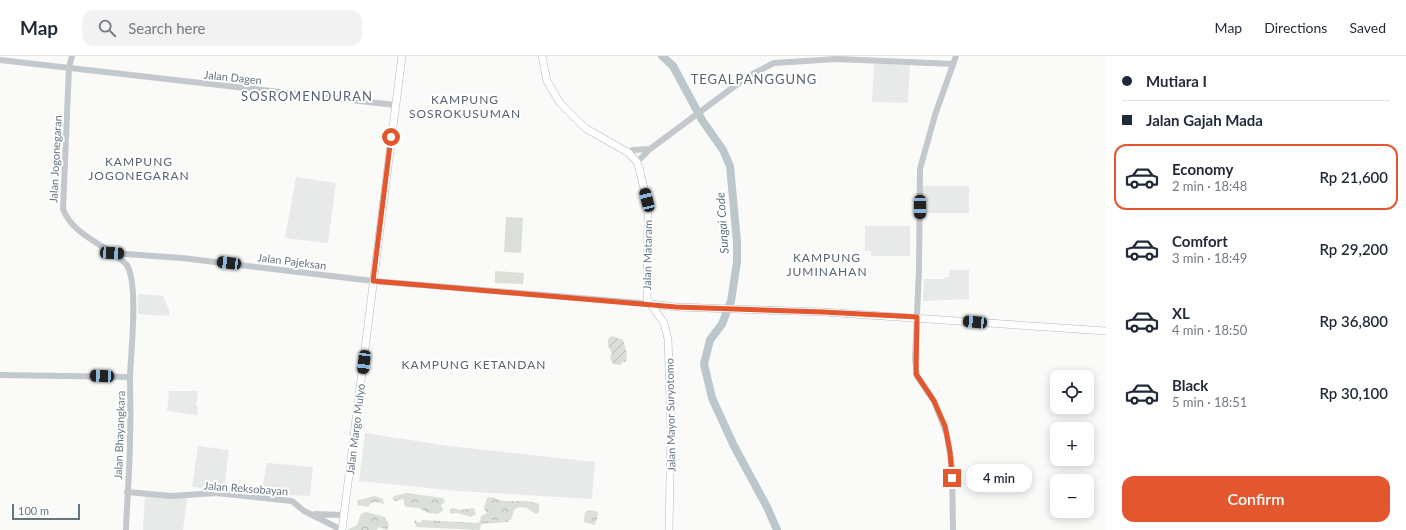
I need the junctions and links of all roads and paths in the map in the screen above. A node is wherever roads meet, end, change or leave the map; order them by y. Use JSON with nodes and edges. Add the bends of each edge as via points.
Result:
{"nodes":[{"id":1,"x":72,"y":56,"type":"edge"},
{"id":2,"x":402,"y":56,"type":"edge"},
{"id":3,"x":542,"y":56,"type":"edge"},
{"id":4,"x":956,"y":56,"type":"edge"},
{"id":5,"x":838,"y":57,"type":"edge"},
{"id":6,"x":0,"y":60,"type":"edge"},
{"id":7,"x":953,"y":64,"type":"junction"},
{"id":8,"x":68,"y":67,"type":"junction"},
{"id":9,"x":395,"y":105,"type":"junction"},
{"id":10,"x":650,"y":149,"type":"junction"},
{"id":11,"x":629,"y":153,"type":"junction"},
{"id":12,"x":637,"y":162,"type":"junction"},
{"id":13,"x":112,"y":253,"type":"junction"},
{"id":14,"x":373,"y":281,"type":"junction"},
{"id":15,"x":652,"y":304,"type":"junction"},
{"id":16,"x":667,"y":306,"type":"junction"},
{"id":17,"x":658,"y":314,"type":"junction"},
{"id":18,"x":917,"y":317,"type":"junction"},
{"id":19,"x":1106,"y":332,"type":"edge"},
{"id":20,"x":0,"y":375,"type":"edge"},
{"id":21,"x":130,"y":377,"type":"junction"},
{"id":22,"x":128,"y":492,"type":"junction"},
{"id":23,"x":312,"y":513,"type":"junction"},
{"id":24,"x":344,"y":516,"type":"junction"},
{"id":25,"x":126,"y":530,"type":"edge"},
{"id":26,"x":342,"y":530,"type":"edge"},
{"id":27,"x":669,"y":530,"type":"edge"},
{"id":28,"x":953,"y":530,"type":"edge"}],
"edges":[{"from":1,"to":8,"type":"street","name":"Jalan Jogonegaran"},
{"from":2,"to":9,"type":"main road","name":"Jalan Margo Mulyo"},
{"from":3,"to":11,"type":"main road","name":"Jalan Mataram","via":[[547,81],[560,103],[585,128]]},
{"from":4,"to":7,"type":"street"},
{"from":5,"to":7,"type":"street"},
{"from":5,"to":10,"type":"street","via":[[774,63],[747,77]]},
{"from":6,"to":8,"type":"street","name":"Jalan Dagen"},
{"from":7,"to":18,"type":"street","via":[[920,169]]},
{"from":8,"to":9,"type":"street","name":"Jalan Dagen"},
{"from":8,"to":13,"type":"street","name":"Jalan Jogonegaran","via":[[63,209],[72,223]]},
{"from":9,"to":14,"type":"main road","name":"Jalan Margo Mulyo"},
{"from":10,"to":11,"type":"street","via":[[633,150]]},
{"from":10,"to":12,"type":"street"},
{"from":11,"to":12,"type":"main road","name":"Jalan Mataram"},
{"from":12,"to":15,"type":"main road","name":"Jalan Mataram","via":[[647,200],[649,226],[646,293]]},
{"from":13,"to":14,"type":"street","name":"Jalan Pajeksan","via":[[182,258]]},
{"from":13,"to":21,"type":"street","name":"Jalan Bhayangkara","via":[[128,266],[131,277],[133,315]]},
{"from":14,"to":15,"type":"street","name":"Jalan Pajeksan"},
{"from":14,"to":24,"type":"main road","name":"Jalan Margo Mulyo"},
{"from":15,"to":16,"type":"main road"},
{"from":15,"to":17,"type":"main road","name":"Jalan Mayor Suryotomo"},
{"from":16,"to":17,"type":"main road"},
{"from":16,"to":18,"type":"main road"},
{"from":17,"to":27,"type":"main road","name":"Jalan Mayor Suryotomo","via":[[666,329],[670,360]]},
{"from":18,"to":19,"type":"main road"},
{"from":18,"to":28,"type":"street","via":[[916,374],[938,408],[950,445]]},
{"from":20,"to":21,"type":"street"},
{"from":21,"to":22,"type":"street","name":"Jalan Bhayangkara"},
{"from":22,"to":23,"type":"street","name":"Jalan Reksobayan","via":[[166,496],[226,494],[292,501],[304,511]]},
{"from":22,"to":25,"type":"street","name":"Jalan Bhayangkara"},
{"from":23,"to":24,"type":"street","name":"Jalan Reksobayan"},
{"from":23,"to":26,"type":"street","name":"Jalan Reksobayan"},
{"from":24,"to":26,"type":"main road","name":"Jalan Margo Mulyo"}]}
